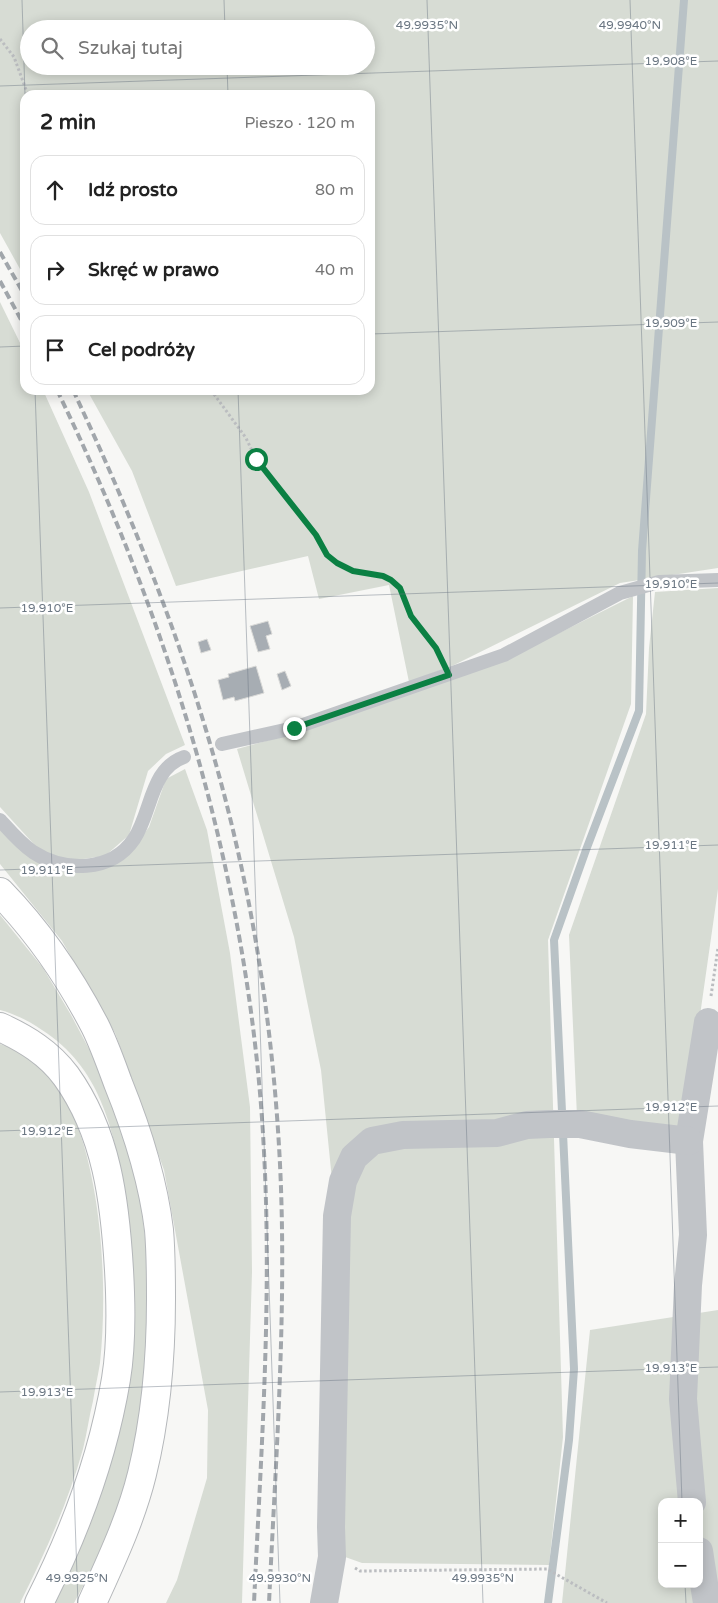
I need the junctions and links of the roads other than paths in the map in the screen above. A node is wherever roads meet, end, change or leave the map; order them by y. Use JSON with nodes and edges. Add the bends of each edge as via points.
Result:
{"nodes":[{"id":1,"x":718,"y":580,"type":"edge"},
{"id":2,"x":222,"y":744,"type":"dead end"},
{"id":3,"x":184,"y":757,"type":"dead end"},
{"id":4,"x":0,"y":820,"type":"edge"},
{"id":5,"x":0,"y":892,"type":"edge"},
{"id":6,"x":708,"y":1022,"type":"road end"},
{"id":7,"x":0,"y":1027,"type":"edge"},
{"id":8,"x":689,"y":1141,"type":"junction"},
{"id":9,"x":692,"y":1498,"type":"edge"},
{"id":10,"x":703,"y":1581,"type":"edge"},
{"id":11,"x":39,"y":1603,"type":"edge"},
{"id":12,"x":92,"y":1603,"type":"edge"},
{"id":13,"x":324,"y":1603,"type":"edge"},
{"id":14,"x":706,"y":1603,"type":"edge"}],
"edges":[{"from":1,"to":2,"type":"lane","via":[[658,582],[620,593],[504,656],[294,728]]},
{"from":3,"to":4,"type":"lane","via":[[170,764],[161,775],[144,821],[132,841],[104,862],[69,866],[43,857],[23,844]]},
{"from":5,"to":12,"type":"highway","via":[[44,945],[96,1028],[135,1123],[159,1230],[161,1339],[152,1430],[141,1477],[121,1537]]},
{"from":6,"to":8,"type":"street"},
{"from":7,"to":11,"type":"highway","via":[[45,1053],[66,1076],[101,1145],[116,1225],[120,1292],[116,1378],[90,1484],[66,1547]]},
{"from":8,"to":9,"type":"street","via":[[693,1235],[683,1400]]},
{"from":8,"to":13,"type":"street","via":[[580,1124],[527,1125],[497,1133],[403,1135],[372,1141],[354,1157],[343,1181],[337,1216],[332,1557]]},
{"from":10,"to":14,"type":"street"}]}
